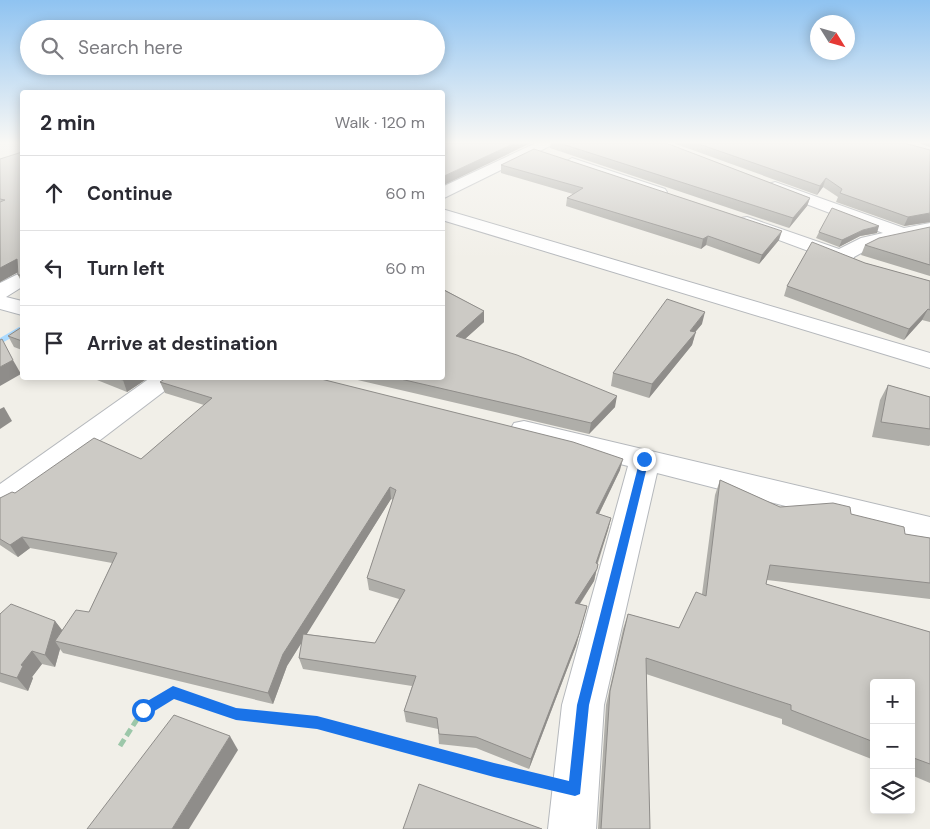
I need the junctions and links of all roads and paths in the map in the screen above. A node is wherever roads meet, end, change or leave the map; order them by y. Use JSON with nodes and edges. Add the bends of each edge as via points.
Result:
{"nodes":[{"id":1,"x":468,"y":182,"type":"edge"},
{"id":2,"x":634,"y":182,"type":"edge"},
{"id":3,"x":764,"y":184,"type":"edge"},
{"id":4,"x":445,"y":193,"type":"edge"},
{"id":5,"x":672,"y":196,"type":"edge"},
{"id":6,"x":445,"y":215,"type":"edge"},
{"id":7,"x":733,"y":218,"type":"edge"},
{"id":8,"x":930,"y":228,"type":"edge"},
{"id":9,"x":902,"y":234,"type":"junction"},
{"id":10,"x":840,"y":256,"type":"junction"},
{"id":11,"x":859,"y":263,"type":"edge"},
{"id":12,"x":20,"y":279,"type":"edge"},
{"id":13,"x":0,"y":292,"type":"edge"},
{"id":14,"x":0,"y":302,"type":"edge"},
{"id":15,"x":20,"y":307,"type":"edge"},
{"id":16,"x":930,"y":361,"type":"edge"},
{"id":17,"x":163,"y":380,"type":"edge"},
{"id":18,"x":502,"y":424,"type":"edge"},
{"id":19,"x":644,"y":459,"type":"junction"},
{"id":20,"x":0,"y":500,"type":"edge"},
{"id":21,"x":930,"y":530,"type":"edge"},
{"id":22,"x":120,"y":746,"type":"dead end"},
{"id":23,"x":575,"y":789,"type":"junction"},
{"id":24,"x":572,"y":829,"type":"edge"}],
"edges":[{"from":1,"to":4,"type":"street"},
{"from":2,"to":5,"type":"street"},
{"from":3,"to":9,"type":"street"},
{"from":6,"to":16,"type":"street"},
{"from":7,"to":10,"type":"street"},
{"from":8,"to":9,"type":"street"},
{"from":9,"to":10,"type":"street","via":[[868,242]]},
{"from":10,"to":11,"type":"street"},
{"from":12,"to":13,"type":"street"},
{"from":14,"to":15,"type":"street"},
{"from":17,"to":20,"type":"street"},
{"from":18,"to":19,"type":"street"},
{"from":19,"to":21,"type":"street"},
{"from":19,"to":23,"type":"street","via":[[583,705]]},
{"from":22,"to":23,"type":"path","via":[[143,710],[173,692],[236,714],[317,722]]},
{"from":23,"to":24,"type":"street"}]}
